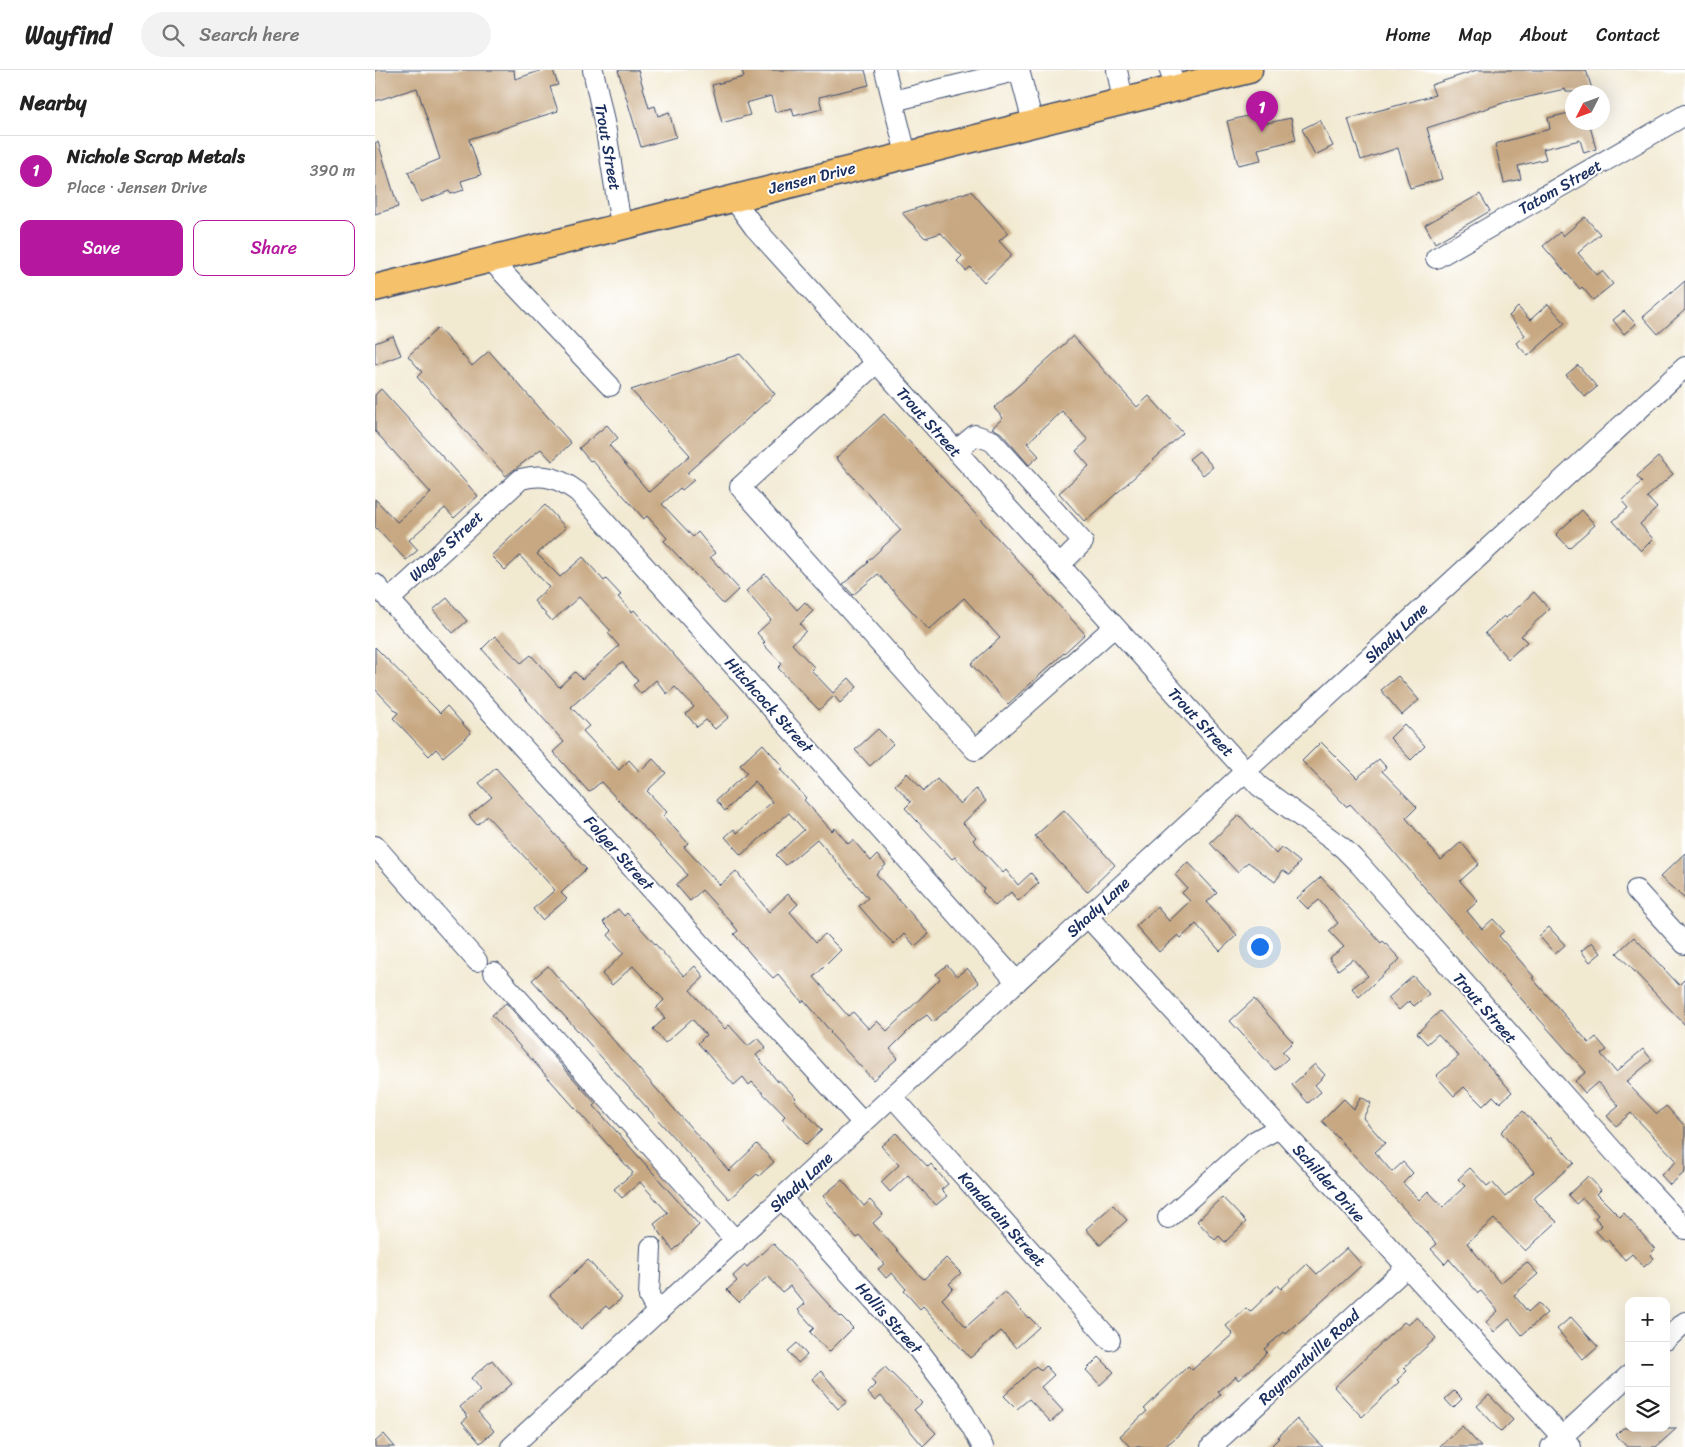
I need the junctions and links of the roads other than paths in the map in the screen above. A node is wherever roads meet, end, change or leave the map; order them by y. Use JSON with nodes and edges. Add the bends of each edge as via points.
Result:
{"nodes":[{"id":1,"x":593,"y":70,"type":"edge"},
{"id":2,"x":885,"y":70,"type":"edge"},
{"id":3,"x":1019,"y":70,"type":"edge"},
{"id":4,"x":1117,"y":70,"type":"edge"},
{"id":5,"x":1248,"y":70,"type":"edge"},
{"id":6,"x":1221,"y":73,"type":"edge"},
{"id":7,"x":1172,"y":79,"type":"edge"},
{"id":8,"x":893,"y":101,"type":"junction"},
{"id":9,"x":1123,"y":101,"type":"junction"},
{"id":10,"x":1685,"y":115,"type":"edge"},
{"id":11,"x":1033,"y":123,"type":"junction"},
{"id":12,"x":906,"y":154,"type":"junction"},
{"id":13,"x":733,"y":198,"type":"junction"},
{"id":14,"x":621,"y":224,"type":"junction"},
{"id":15,"x":1436,"y":258,"type":"dead end"},
{"id":16,"x":490,"y":259,"type":"junction"},
{"id":17,"x":375,"y":288,"type":"edge"},
{"id":18,"x":875,"y":362,"type":"junction"},
{"id":19,"x":1685,"y":367,"type":"edge"},
{"id":20,"x":610,"y":386,"type":"dead end"},
{"id":21,"x":955,"y":451,"type":"junction"},
{"id":22,"x":504,"y":493,"type":"joint"},
{"id":23,"x":1059,"y":566,"type":"junction"},
{"id":24,"x":375,"y":584,"type":"edge"},
{"id":25,"x":389,"y":600,"type":"junction"},
{"id":26,"x":1114,"y":627,"type":"junction"},
{"id":27,"x":1246,"y":771,"type":"junction"},
{"id":28,"x":375,"y":846,"type":"edge"},
{"id":29,"x":1636,"y":890,"type":"dead end"},
{"id":30,"x":1088,"y":917,"type":"junction"},
{"id":31,"x":1685,"y":944,"type":"edge"},
{"id":32,"x":477,"y":961,"type":"dead end"},
{"id":33,"x":494,"y":972,"type":"dead end"},
{"id":34,"x":1017,"y":982,"type":"junction"},
{"id":35,"x":893,"y":1097,"type":"junction"},
{"id":36,"x":863,"y":1123,"type":"junction"},
{"id":37,"x":1279,"y":1128,"type":"junction"},
{"id":38,"x":783,"y":1199,"type":"junction"},
{"id":39,"x":1168,"y":1218,"type":"dead end"},
{"id":40,"x":1685,"y":1229,"type":"edge"},
{"id":41,"x":736,"y":1241,"type":"junction"},
{"id":42,"x":651,"y":1247,"type":"dead end"},
{"id":43,"x":1406,"y":1268,"type":"junction"},
{"id":44,"x":658,"y":1312,"type":"junction"},
{"id":45,"x":1685,"y":1322,"type":"edge"},
{"id":46,"x":1670,"y":1336,"type":"edge"},
{"id":47,"x":1110,"y":1340,"type":"dead end"},
{"id":48,"x":1625,"y":1379,"type":"edge"},
{"id":49,"x":1561,"y":1444,"type":"edge"},
{"id":50,"x":511,"y":1447,"type":"edge"},
{"id":51,"x":983,"y":1447,"type":"edge"},
{"id":52,"x":1211,"y":1447,"type":"edge"}],
"edges":[{"from":1,"to":14,"type":"street","name":"Trout Street"},
{"from":2,"to":8,"type":"street"},
{"from":3,"to":8,"type":"street"},
{"from":3,"to":11,"type":"street"},
{"from":4,"to":9,"type":"street"},
{"from":5,"to":6,"type":"main road","name":"Jensen Drive"},
{"from":6,"to":7,"type":"main road","name":"Jensen Drive"},
{"from":7,"to":9,"type":"main road","name":"Jensen Drive"},
{"from":8,"to":12,"type":"street"},
{"from":9,"to":11,"type":"main road","name":"Jensen Drive"},
{"from":10,"to":15,"type":"street","name":"Tatom Street"},
{"from":11,"to":12,"type":"main road","name":"Jensen Drive"},
{"from":12,"to":13,"type":"main road","name":"Jensen Drive"},
{"from":13,"to":14,"type":"main road","name":"Jensen Drive"},
{"from":13,"to":18,"type":"street","name":"Trout Street","via":[[754,228]]},
{"from":14,"to":16,"type":"main road","name":"Jensen Drive"},
{"from":16,"to":17,"type":"main road","name":"Jensen Drive"},
{"from":16,"to":20,"type":"street"},
{"from":18,"to":21,"type":"street","name":"Trout Street"},
{"from":18,"to":26,"type":"street","via":[[740,487],[975,750]]},
{"from":19,"to":27,"type":"street","name":"Shady Lane"},
{"from":21,"to":23,"type":"street","name":"Trout Street"},
{"from":21,"to":23,"type":"street","via":[[975,435],[992,441],[1070,527],[1083,542]]},
{"from":22,"to":25,"type":"street","name":"Wages Street"},
{"from":22,"to":34,"type":"street","name":"Hitchcock Street","via":[[521,479],[543,475],[578,492]]},
{"from":23,"to":26,"type":"street","name":"Trout Street"},
{"from":24,"to":25,"type":"street","name":"Folger Street"},
{"from":25,"to":36,"type":"street","name":"Folger Street"},
{"from":26,"to":27,"type":"street","name":"Trout Street"},
{"from":27,"to":30,"type":"street","name":"Shady Lane"},
{"from":27,"to":40,"type":"street","name":"Trout Street","via":[[1271,796],[1343,848]]},
{"from":28,"to":32,"type":"street"},
{"from":29,"to":31,"type":"street"},
{"from":30,"to":34,"type":"street","name":"Shady Lane"},
{"from":30,"to":37,"type":"street","name":"Schilder Drive"},
{"from":33,"to":41,"type":"street"},
{"from":34,"to":35,"type":"street","name":"Shady Lane"},
{"from":35,"to":36,"type":"street","name":"Shady Lane"},
{"from":35,"to":47,"type":"street","name":"Kandarain Street"},
{"from":36,"to":38,"type":"street","name":"Shady Lane"},
{"from":37,"to":39,"type":"street","via":[[1255,1141]]},
{"from":37,"to":43,"type":"street","name":"Schilder Drive"},
{"from":38,"to":41,"type":"street","name":"Shady Lane"},
{"from":38,"to":51,"type":"street","name":"Hollis Street","via":[[917,1348],[956,1399]]},
{"from":41,"to":44,"type":"street","name":"Shady Lane"},
{"from":42,"to":44,"type":"street","via":[[649,1297]]},
{"from":43,"to":49,"type":"street","name":"Schilder Drive"},
{"from":43,"to":52,"type":"street","name":"Raymondville Road"},
{"from":44,"to":50,"type":"street","name":"Shady Lane"},
{"from":45,"to":46,"type":"street"},
{"from":48,"to":49,"type":"street"}]}
